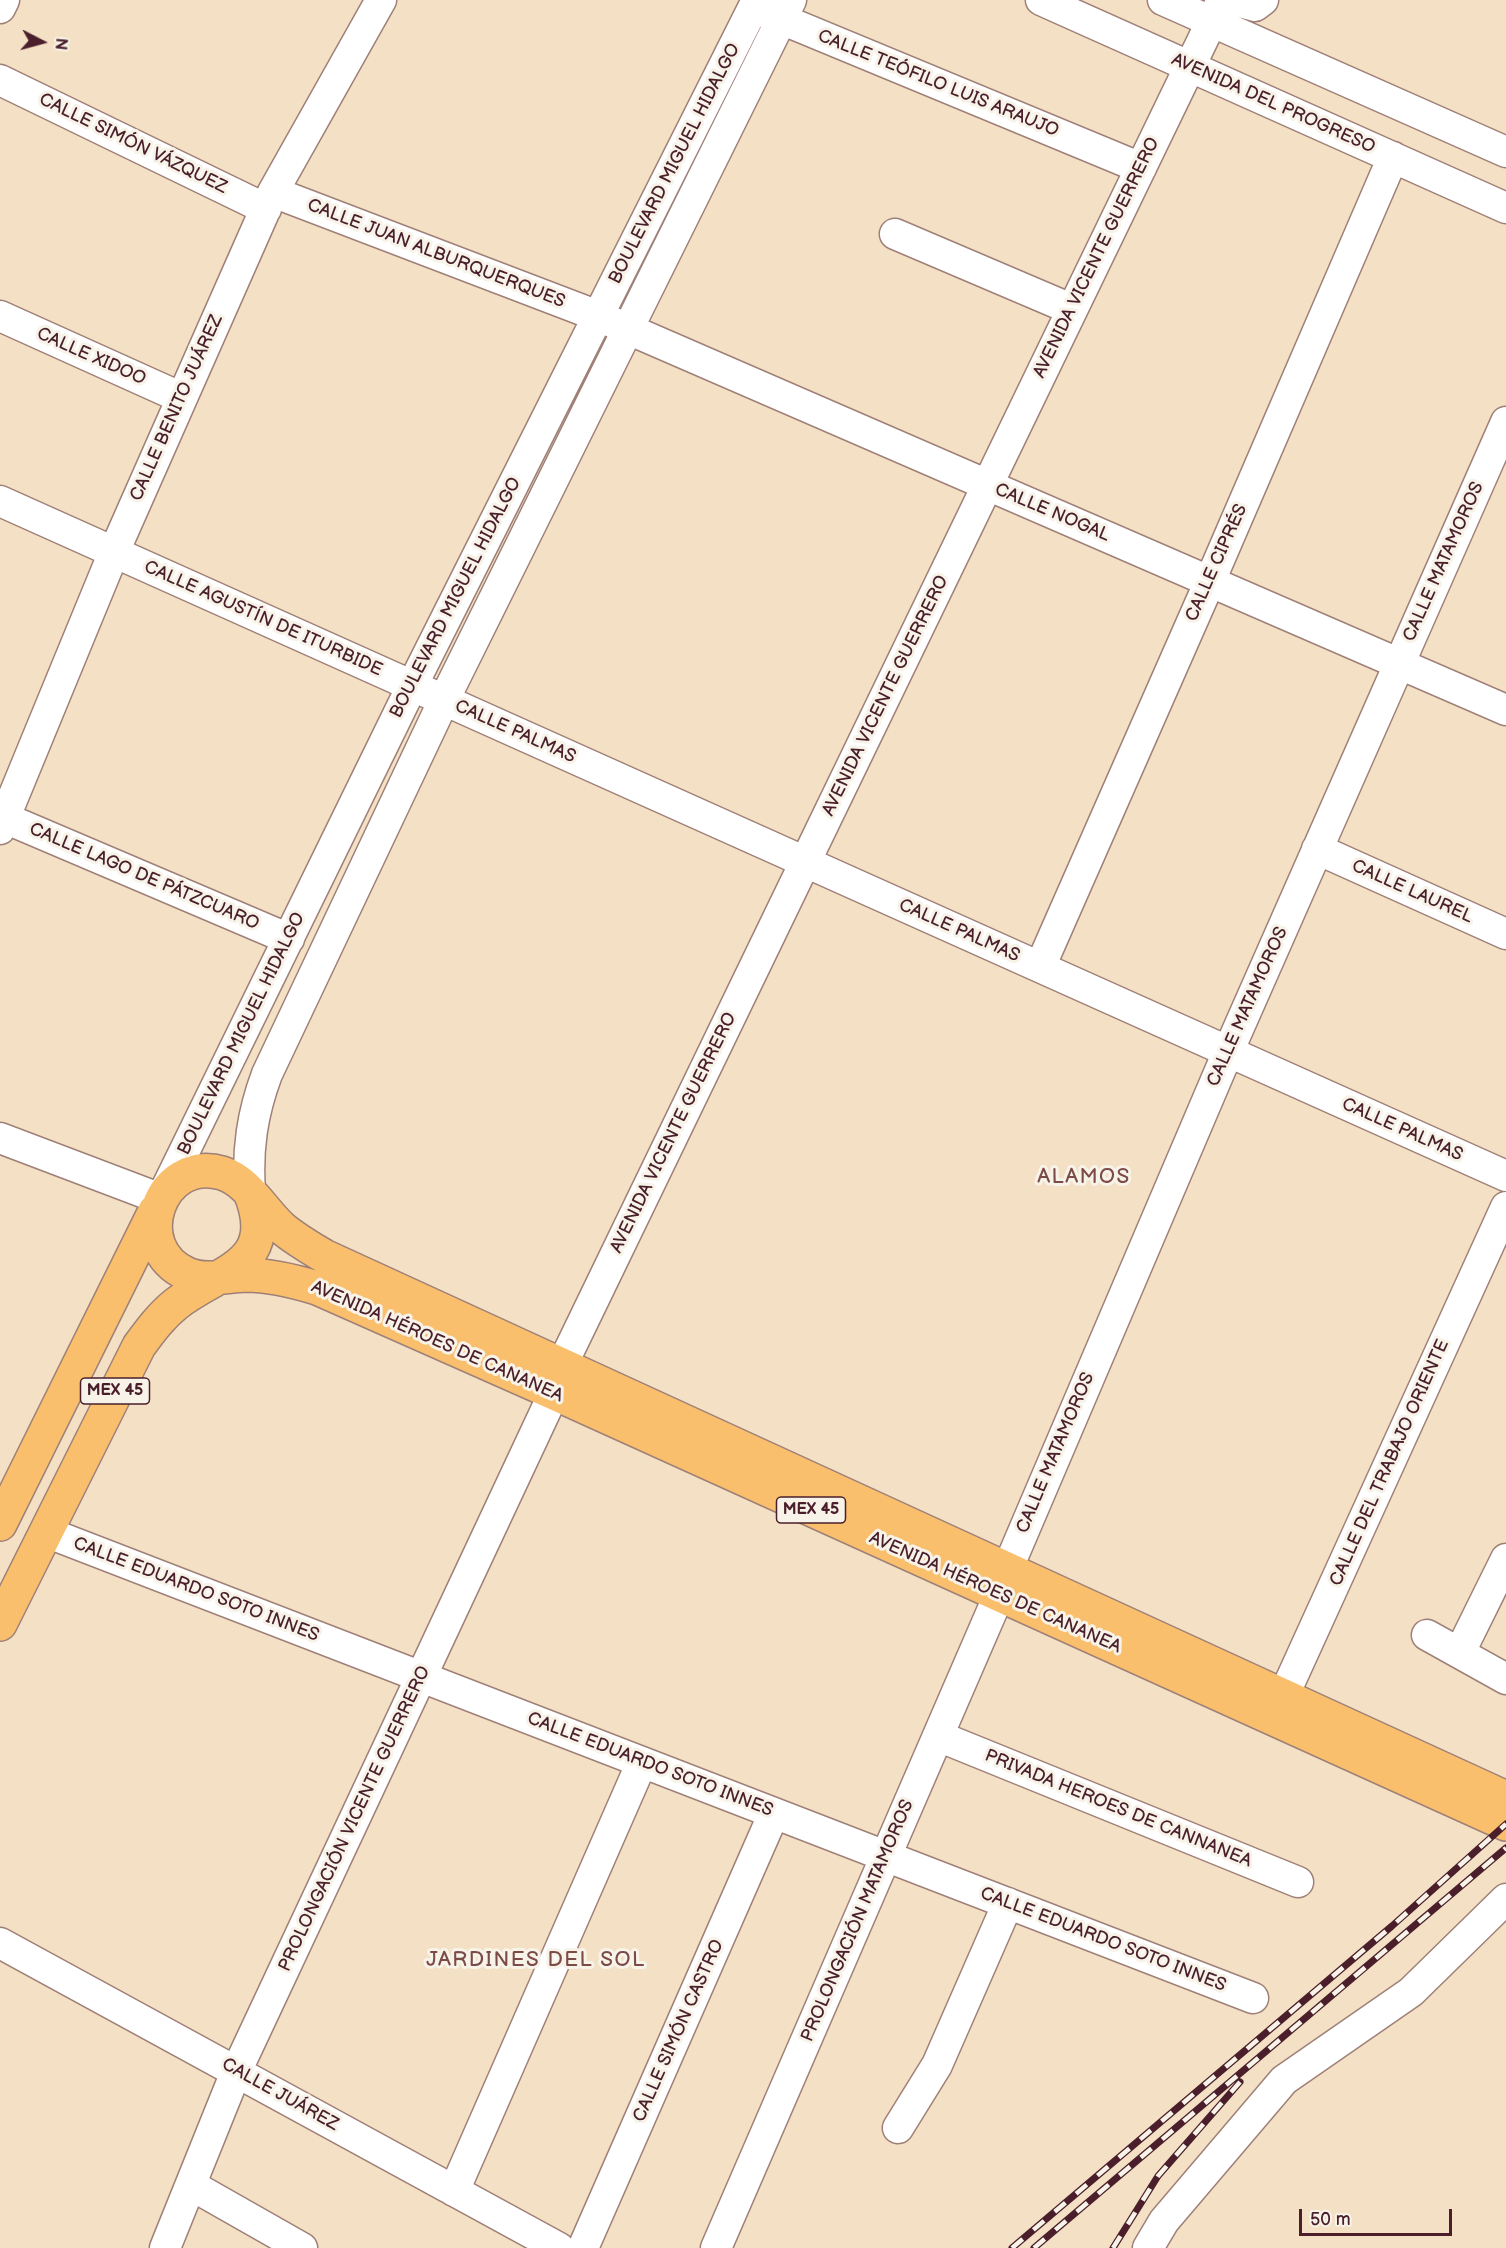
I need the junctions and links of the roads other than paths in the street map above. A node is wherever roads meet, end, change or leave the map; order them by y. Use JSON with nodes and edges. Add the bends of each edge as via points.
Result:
{"nodes":[{"id":1,"x":4,"y":0,"type":"edge"},
{"id":2,"x":381,"y":0,"type":"edge"},
{"id":3,"x":1041,"y":0,"type":"edge"},
{"id":4,"x":1163,"y":0,"type":"edge"},
{"id":5,"x":1233,"y":0,"type":"edge"},
{"id":6,"x":1263,"y":0,"type":"edge"},
{"id":7,"x":748,"y":2,"type":"edge"},
{"id":8,"x":0,"y":8,"type":"edge"},
{"id":9,"x":787,"y":10,"type":"edge"},
{"id":10,"x":1217,"y":11,"type":"edge"},
{"id":11,"x":1190,"y":66,"type":"junction"},
{"id":12,"x":0,"y":80,"type":"edge"},
{"id":13,"x":1506,"y":152,"type":"edge"},
{"id":14,"x":1393,"y":158,"type":"junction"},
{"id":15,"x":1141,"y":168,"type":"junction"},
{"id":16,"x":269,"y":200,"type":"junction"},
{"id":17,"x":1506,"y":208,"type":"edge"},
{"id":18,"x":895,"y":234,"type":"dead end"},
{"id":19,"x":1071,"y":309,"type":"junction"},
{"id":20,"x":0,"y":316,"type":"edge"},
{"id":21,"x":598,"y":316,"type":"junction"},
{"id":22,"x":627,"y":328,"type":"junction"},
{"id":23,"x":182,"y":398,"type":"junction"},
{"id":24,"x":1506,"y":422,"type":"edge"},
{"id":25,"x":988,"y":485,"type":"junction"},
{"id":26,"x":0,"y":501,"type":"edge"},
{"id":27,"x":114,"y":552,"type":"junction"},
{"id":28,"x":1210,"y":581,"type":"junction"},
{"id":29,"x":1400,"y":664,"type":"junction"},
{"id":30,"x":412,"y":686,"type":"junction"},
{"id":31,"x":444,"y":700,"type":"junction"},
{"id":32,"x":1506,"y":710,"type":"edge"},
{"id":33,"x":2,"y":821,"type":"edge"},
{"id":34,"x":1317,"y":849,"type":"junction"},
{"id":35,"x":805,"y":862,"type":"junction"},
{"id":36,"x":1506,"y":934,"type":"edge"},
{"id":37,"x":289,"y":939,"type":"junction"},
{"id":38,"x":1040,"y":967,"type":"junction"},
{"id":39,"x":1228,"y":1052,"type":"junction"},
{"id":40,"x":229,"y":1058,"type":"junction"},
{"id":41,"x":267,"y":1074,"type":"junction"},
{"id":42,"x":0,"y":1138,"type":"edge"},
{"id":43,"x":1506,"y":1176,"type":"edge"},
{"id":44,"x":250,"y":1192,"type":"junction"},
{"id":45,"x":161,"y":1199,"type":"junction"},
{"id":46,"x":1506,"y":1207,"type":"edge"},
{"id":47,"x":223,"y":1276,"type":"junction"},
{"id":48,"x":558,"y":1379,"type":"junction"},
{"id":49,"x":0,"y":1524,"type":"edge"},
{"id":50,"x":46,"y":1532,"type":"junction"},
{"id":51,"x":1506,"y":1559,"type":"edge"},
{"id":52,"x":1003,"y":1582,"type":"junction"},
{"id":53,"x":0,"y":1624,"type":"edge"},
{"id":54,"x":1427,"y":1635,"type":"dead end"},
{"id":55,"x":1460,"y":1652,"type":"junction"},
{"id":56,"x":422,"y":1677,"type":"junction"},
{"id":57,"x":1506,"y":1678,"type":"edge"},
{"id":58,"x":1278,"y":1708,"type":"junction"},
{"id":59,"x":938,"y":1736,"type":"junction"},
{"id":60,"x":642,"y":1762,"type":"junction"},
{"id":61,"x":1501,"y":1804,"type":"edge"},
{"id":62,"x":774,"y":1813,"type":"junction"},
{"id":63,"x":886,"y":1856,"type":"junction"},
{"id":64,"x":1298,"y":1882,"type":"dead end"},
{"id":65,"x":1506,"y":1899,"type":"edge"},
{"id":66,"x":1008,"y":1904,"type":"junction"},
{"id":67,"x":0,"y":1943,"type":"edge"},
{"id":68,"x":1254,"y":1998,"type":"dead end"},
{"id":69,"x":236,"y":2072,"type":"junction"},
{"id":70,"x":898,"y":2128,"type":"dead end"},
{"id":71,"x":190,"y":2185,"type":"junction"},
{"id":72,"x":454,"y":2191,"type":"junction"},
{"id":73,"x":165,"y":2248,"type":"edge"},
{"id":74,"x":302,"y":2248,"type":"edge"},
{"id":75,"x":560,"y":2248,"type":"edge"},
{"id":76,"x":583,"y":2248,"type":"edge"},
{"id":77,"x":716,"y":2248,"type":"edge"},
{"id":78,"x":1148,"y":2248,"type":"edge"}],
"edges":[{"from":1,"to":8,"type":"street"},
{"from":2,"to":16,"type":"street","name":"CALLE BENITO JUÁREZ"},
{"from":3,"to":11,"type":"street","name":"AVENIDA DEL PROGRESO"},
{"from":4,"to":10,"type":"street"},
{"from":5,"to":6,"type":"street","via":[[1255,6]]},
{"from":7,"to":9,"type":"street","name":"CALLE TEÓFILO LUIS ARAUJO"},
{"from":7,"to":21,"type":"street","name":"BOULEVARD MIGUEL HIDALGO"},
{"from":9,"to":15,"type":"street","name":"CALLE TEÓFILO LUIS ARAUJO"},
{"from":9,"to":22,"type":"street","name":"BOULEVARD MIGUEL HIDALGO"},
{"from":10,"to":11,"type":"street","name":"AVENIDA VICENTE GUERRERO"},
{"from":10,"to":13,"type":"street"},
{"from":11,"to":14,"type":"street","name":"AVENIDA DEL PROGRESO"},
{"from":11,"to":15,"type":"street","name":"AVENIDA VICENTE GUERRERO"},
{"from":12,"to":16,"type":"street","name":"CALLE SIMÓN VÁZQUEZ"},
{"from":14,"to":17,"type":"street","name":"AVENIDA DEL PROGRESO"},
{"from":14,"to":28,"type":"street","name":"CALLE CIPRÉS"},
{"from":15,"to":19,"type":"street","name":"AVENIDA VICENTE GUERRERO"},
{"from":16,"to":21,"type":"street","name":"CALLE JUAN ALBURQUERQUES"},
{"from":16,"to":23,"type":"street","name":"CALLE BENITO JUÁREZ"},
{"from":18,"to":19,"type":"street"},
{"from":19,"to":25,"type":"street","name":"AVENIDA VICENTE GUERRERO"},
{"from":20,"to":23,"type":"street","name":"CALLE XIDOO"},
{"from":21,"to":22,"type":"street","name":"CALLE NOGAL"},
{"from":21,"to":30,"type":"street","name":"BOULEVARD MIGUEL HIDALGO"},
{"from":22,"to":25,"type":"street","name":"CALLE NOGAL"},
{"from":22,"to":31,"type":"street","name":"BOULEVARD MIGUEL HIDALGO"},
{"from":23,"to":27,"type":"street","name":"CALLE BENITO JUÁREZ"},
{"from":24,"to":29,"type":"street","name":"CALLE MATAMOROS"},
{"from":25,"to":28,"type":"street","name":"CALLE NOGAL"},
{"from":25,"to":35,"type":"street","name":"AVENIDA VICENTE GUERRERO"},
{"from":26,"to":27,"type":"street","name":"CALLE AGUSTÍN DE ITURBIDE"},
{"from":27,"to":30,"type":"street","name":"CALLE AGUSTÍN DE ITURBIDE"},
{"from":27,"to":33,"type":"street","name":"CALLE BENITO JUÁREZ"},
{"from":28,"to":29,"type":"street","name":"CALLE NOGAL"},
{"from":28,"to":38,"type":"street","name":"CALLE CIPRÉS"},
{"from":29,"to":32,"type":"street","name":"CALLE NOGAL"},
{"from":29,"to":34,"type":"street","name":"CALLE MATAMOROS"},
{"from":30,"to":31,"type":"street","name":"CALLE PALMAS"},
{"from":30,"to":37,"type":"street","name":"BOULEVARD MIGUEL HIDALGO"},
{"from":31,"to":35,"type":"street","name":"CALLE PALMAS"},
{"from":31,"to":41,"type":"street","name":"BOULEVARD MIGUEL HIDALGO"},
{"from":33,"to":37,"type":"street","name":"CALLE LAGO DE PÁTZCUARO"},
{"from":34,"to":36,"type":"street","name":"CALLE LAUREL"},
{"from":34,"to":39,"type":"street","name":"CALLE MATAMOROS"},
{"from":35,"to":38,"type":"street","name":"CALLE PALMAS"},
{"from":35,"to":48,"type":"street","name":"AVENIDA VICENTE GUERRERO"},
{"from":37,"to":40,"type":"street","name":"BOULEVARD MIGUEL HIDALGO"},
{"from":38,"to":39,"type":"street","name":"CALLE PALMAS"},
{"from":39,"to":43,"type":"street","name":"CALLE PALMAS"},
{"from":39,"to":52,"type":"street","name":"CALLE MATAMOROS"},
{"from":40,"to":41,"type":"street"},
{"from":40,"to":45,"type":"street","name":"BOULEVARD MIGUEL HIDALGO"},
{"from":41,"to":44,"type":"street","name":"BOULEVARD MIGUEL HIDALGO","via":[[249,1144]]},
{"from":42,"to":45,"type":"street"},
{"from":44,"to":45,"type":"main road","name":"AVENIDA HÉROES DE CANANEA","number":"MEX 45","via":[[221,1173],[204,1172],[172,1185]]},
{"from":44,"to":47,"type":"main road","number":"MEX 45","via":[[258,1224],[255,1240],[237,1268]]},
{"from":44,"to":48,"type":"main road","name":"AVENIDA HÉROES DE CANANEA","number":"MEX 45","via":[[283,1228],[324,1256]]},
{"from":45,"to":47,"type":"main road","name":"AVENIDA HÉROES DE CANANEA","number":"MEX 45","via":[[155,1216],[155,1234],[166,1258],[188,1275],[205,1279]]},
{"from":45,"to":49,"type":"main road","number":"MEX 45"},
{"from":46,"to":58,"type":"street","name":"CALLE DEL TRABAJO ORIENTE"},
{"from":47,"to":48,"type":"main road","name":"AVENIDA HÉROES DE CANANEA","number":"MEX 45","via":[[271,1277],[317,1288]]},
{"from":47,"to":50,"type":"main road","number":"MEX 45","via":[[176,1305],[139,1346]]},
{"from":48,"to":52,"type":"main road","name":"AVENIDA HÉROES DE CANANEA","number":"MEX 45"},
{"from":48,"to":56,"type":"street","name":"PROLONGACIÓN VICENTE GUERRERO"},
{"from":50,"to":53,"type":"main road","number":"MEX 45"},
{"from":50,"to":56,"type":"street","name":"CALLE EDUARDO SOTO INNES"},
{"from":51,"to":55,"type":"street"},
{"from":52,"to":58,"type":"main road","name":"AVENIDA HÉROES DE CANANEA","number":"MEX 45"},
{"from":52,"to":59,"type":"street","name":"PROLONGACIÓN MATAMOROS"},
{"from":54,"to":55,"type":"street"},
{"from":55,"to":57,"type":"street"},
{"from":56,"to":60,"type":"street","name":"CALLE EDUARDO SOTO INNES"},
{"from":56,"to":69,"type":"street","name":"PROLONGACIÓN VICENTE GUERRERO"},
{"from":58,"to":61,"type":"main road","name":"AVENIDA HÉROES DE CANANEA","number":"MEX 45"},
{"from":59,"to":63,"type":"street","name":"PROLONGACIÓN MATAMOROS"},
{"from":59,"to":64,"type":"street","name":"PRIVADA HEROES DE CANNANEA"},
{"from":60,"to":62,"type":"street","name":"CALLE EDUARDO SOTO INNES"},
{"from":60,"to":72,"type":"street"},
{"from":62,"to":63,"type":"street","name":"CALLE EDUARDO SOTO INNES"},
{"from":62,"to":76,"type":"street","name":"CALLE SIMÓN CASTRO"},
{"from":63,"to":66,"type":"street","name":"CALLE EDUARDO SOTO INNES"},
{"from":63,"to":77,"type":"street","name":"PROLONGACIÓN MATAMOROS"},
{"from":65,"to":78,"type":"street","via":[[1412,1992],[1284,2080],[1164,2221]]},
{"from":66,"to":68,"type":"street","name":"CALLE EDUARDO SOTO INNES"},
{"from":66,"to":70,"type":"street","via":[[937,2065]]},
{"from":67,"to":69,"type":"street","name":"CALLE JUÁREZ"},
{"from":69,"to":71,"type":"street","name":"PROLONGACIÓN VICENTE GUERRERO"},
{"from":69,"to":72,"type":"street","name":"CALLE JUÁREZ"},
{"from":71,"to":73,"type":"street","name":"PROLONGACIÓN VICENTE GUERRERO"},
{"from":71,"to":74,"type":"street"},
{"from":72,"to":75,"type":"street","name":"CALLE JUÁREZ"}]}
